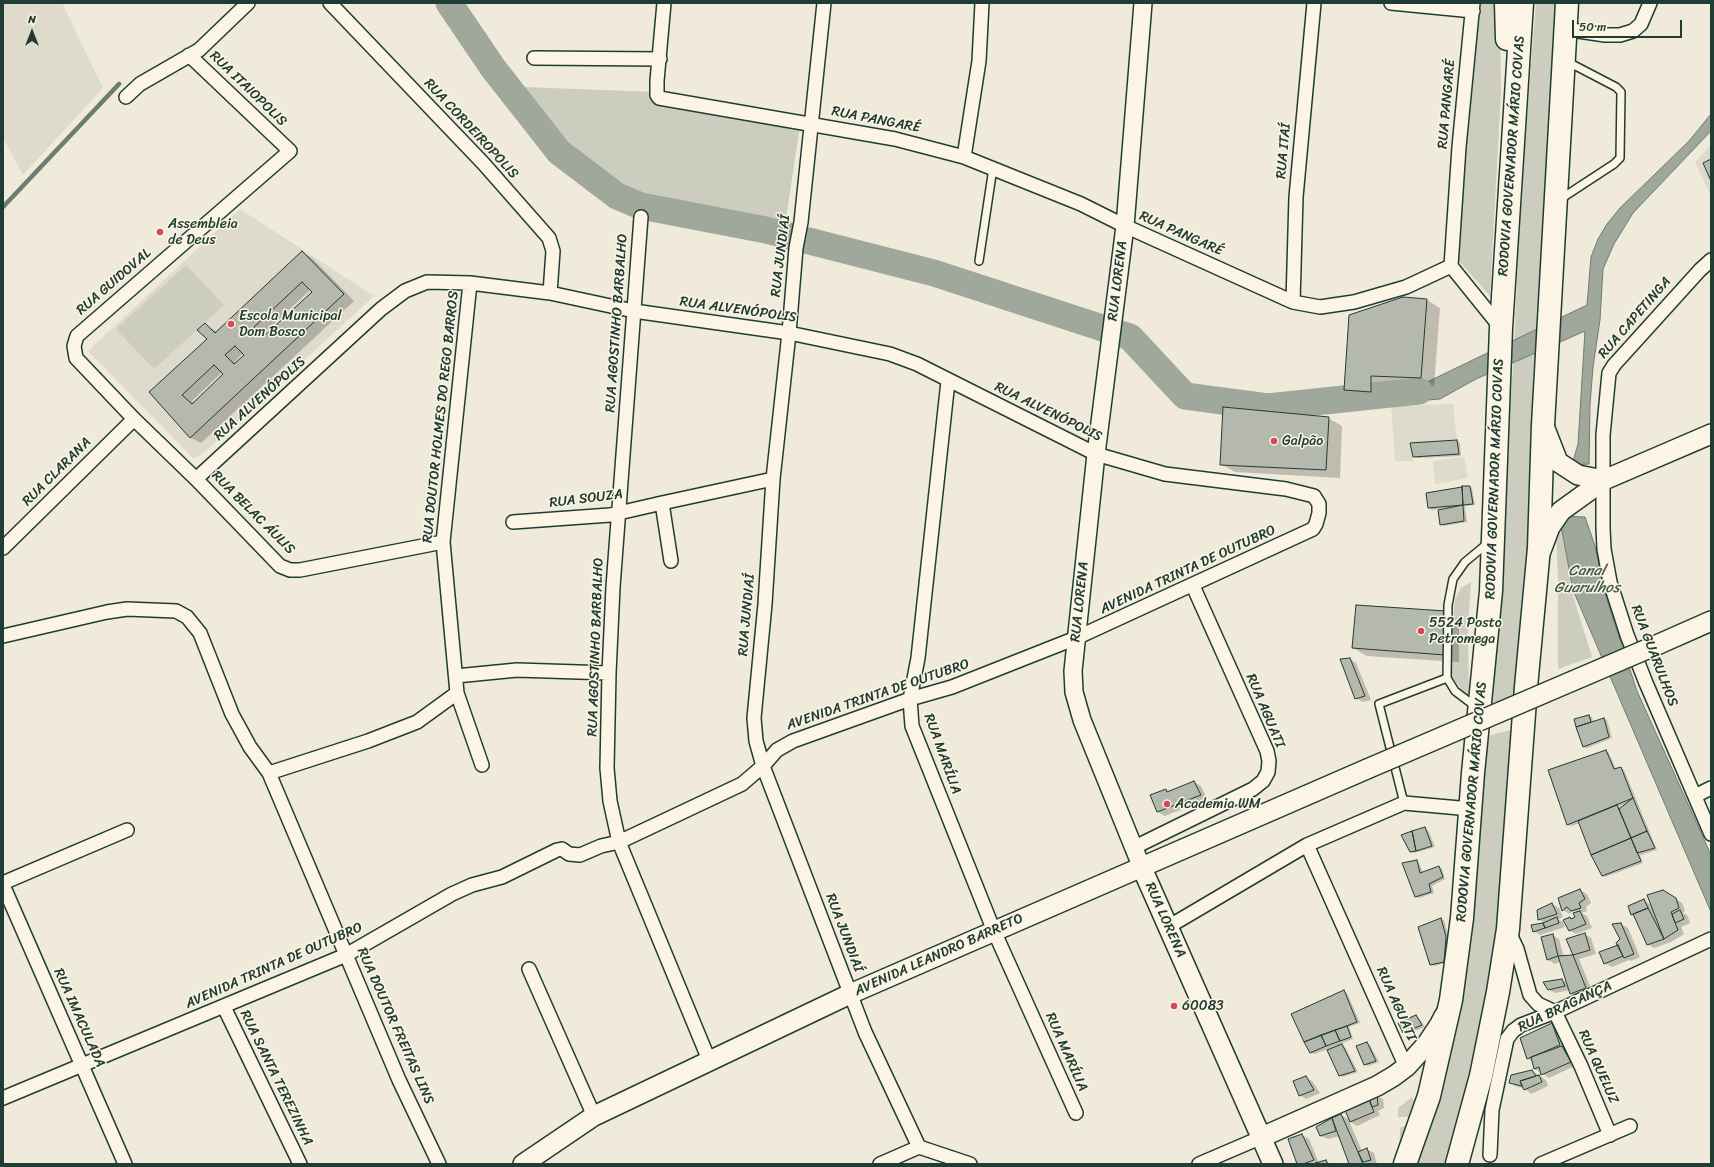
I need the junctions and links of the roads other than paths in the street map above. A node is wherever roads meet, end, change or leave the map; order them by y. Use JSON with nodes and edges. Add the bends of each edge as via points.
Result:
{"nodes":[{"id":1,"x":248,"y":3,"type":"edge"},
{"id":2,"x":330,"y":3,"type":"edge"},
{"id":3,"x":664,"y":3,"type":"edge"},
{"id":4,"x":824,"y":3,"type":"edge"},
{"id":5,"x":982,"y":3,"type":"edge"},
{"id":6,"x":1143,"y":3,"type":"edge"},
{"id":7,"x":1314,"y":3,"type":"edge"},
{"id":8,"x":1391,"y":3,"type":"edge"},
{"id":9,"x":1506,"y":3,"type":"edge"},
{"id":10,"x":1522,"y":3,"type":"edge"},
{"id":11,"x":1567,"y":3,"type":"edge"},
{"id":12,"x":1650,"y":3,"type":"edge"},
{"id":13,"x":1473,"y":7,"type":"edge"},
{"id":14,"x":1565,"y":29,"type":"junction"},
{"id":15,"x":189,"y":55,"type":"junction"},
{"id":16,"x":534,"y":58,"type":"dead end"},
{"id":17,"x":660,"y":59,"type":"junction"},
{"id":18,"x":1563,"y":60,"type":"junction"},
{"id":19,"x":126,"y":97,"type":"dead end"},
{"id":20,"x":812,"y":124,"type":"junction"},
{"id":21,"x":290,"y":151,"type":"joint"},
{"id":22,"x":1512,"y":154,"type":"junction"},
{"id":23,"x":964,"y":157,"type":"junction"},
{"id":24,"x":993,"y":168,"type":"junction"},
{"id":25,"x":1556,"y":203,"type":"junction"},
{"id":26,"x":641,"y":217,"type":"dead end"},
{"id":27,"x":1125,"y":226,"type":"junction"},
{"id":28,"x":1711,"y":260,"type":"edge"},
{"id":29,"x":979,"y":261,"type":"dead end"},
{"id":30,"x":1451,"y":266,"type":"junction"},
{"id":31,"x":470,"y":283,"type":"junction"},
{"id":32,"x":550,"y":294,"type":"junction"},
{"id":33,"x":1293,"y":302,"type":"junction"},
{"id":34,"x":634,"y":311,"type":"junction"},
{"id":35,"x":1500,"y":328,"type":"junction"},
{"id":36,"x":789,"y":333,"type":"junction"},
{"id":37,"x":948,"y":381,"type":"junction"},
{"id":38,"x":134,"y":419,"type":"junction"},
{"id":39,"x":1543,"y":425,"type":"junction"},
{"id":40,"x":1711,"y":434,"type":"edge"},
{"id":41,"x":1096,"y":454,"type":"junction"},
{"id":42,"x":196,"y":479,"type":"junction"},
{"id":43,"x":773,"y":479,"type":"junction"},
{"id":44,"x":1588,"y":484,"type":"junction"},
{"id":45,"x":662,"y":503,"type":"junction"},
{"id":46,"x":1319,"y":504,"type":"joint"},
{"id":47,"x":619,"y":513,"type":"junction"},
{"id":48,"x":513,"y":522,"type":"dead end"},
{"id":49,"x":1493,"y":540,"type":"junction"},
{"id":50,"x":443,"y":542,"type":"junction"},
{"id":51,"x":3,"y":548,"type":"edge"},
{"id":52,"x":671,"y":562,"type":"dead end"},
{"id":53,"x":1537,"y":562,"type":"junction"},
{"id":54,"x":1193,"y":586,"type":"junction"},
{"id":55,"x":1711,"y":621,"type":"edge"},
{"id":56,"x":3,"y":636,"type":"edge"},
{"id":57,"x":1076,"y":638,"type":"junction"},
{"id":58,"x":609,"y":673,"type":"junction"},
{"id":59,"x":456,"y":676,"type":"junction"},
{"id":60,"x":1448,"y":678,"type":"junction"},
{"id":61,"x":458,"y":693,"type":"junction"},
{"id":62,"x":910,"y":698,"type":"junction"},
{"id":63,"x":1480,"y":710,"type":"junction"},
{"id":64,"x":482,"y":765,"type":"dead end"},
{"id":65,"x":763,"y":766,"type":"junction"},
{"id":66,"x":269,"y":773,"type":"junction"},
{"id":67,"x":1711,"y":788,"type":"edge"},
{"id":68,"x":1695,"y":796,"type":"junction"},
{"id":69,"x":1404,"y":803,"type":"junction"},
{"id":70,"x":1471,"y":809,"type":"junction"},
{"id":71,"x":127,"y":830,"type":"dead end"},
{"id":72,"x":1711,"y":834,"type":"edge"},
{"id":73,"x":619,"y":842,"type":"junction"},
{"id":74,"x":1307,"y":845,"type":"junction"},
{"id":75,"x":1133,"y":848,"type":"junction"},
{"id":76,"x":1142,"y":868,"type":"junction"},
{"id":77,"x":3,"y":884,"type":"edge"},
{"id":78,"x":1168,"y":927,"type":"junction"},
{"id":79,"x":1508,"y":929,"type":"junction"},
{"id":80,"x":994,"y":931,"type":"junction"},
{"id":81,"x":1709,"y":944,"type":"edge"},
{"id":82,"x":346,"y":955,"type":"junction"},
{"id":83,"x":529,"y":970,"type":"dead end"},
{"id":84,"x":850,"y":994,"type":"junction"},
{"id":85,"x":1451,"y":1000,"type":"junction"},
{"id":86,"x":224,"y":1007,"type":"junction"},
{"id":87,"x":1555,"y":1012,"type":"junction"},
{"id":88,"x":709,"y":1060,"type":"junction"},
{"id":89,"x":82,"y":1065,"type":"junction"},
{"id":90,"x":1406,"y":1067,"type":"junction"},
{"id":91,"x":3,"y":1098,"type":"edge"},
{"id":92,"x":1076,"y":1113,"type":"dead end"},
{"id":93,"x":594,"y":1116,"type":"junction"},
{"id":94,"x":1630,"y":1126,"type":"dead end"},
{"id":95,"x":1610,"y":1135,"type":"junction"},
{"id":96,"x":1262,"y":1137,"type":"junction"},
{"id":97,"x":919,"y":1147,"type":"junction"},
{"id":98,"x":1490,"y":1155,"type":"dead end"},
{"id":99,"x":125,"y":1164,"type":"edge"},
{"id":100,"x":300,"y":1164,"type":"edge"},
{"id":101,"x":439,"y":1164,"type":"edge"},
{"id":102,"x":523,"y":1164,"type":"edge"},
{"id":103,"x":880,"y":1164,"type":"edge"},
{"id":104,"x":970,"y":1164,"type":"edge"},
{"id":105,"x":1199,"y":1164,"type":"edge"},
{"id":106,"x":1273,"y":1164,"type":"edge"},
{"id":107,"x":1405,"y":1164,"type":"edge"},
{"id":108,"x":1457,"y":1164,"type":"edge"},
{"id":109,"x":1541,"y":1164,"type":"edge"}],
"edges":[{"from":1,"to":15,"type":"street","name":"RUA ITAIOPOLIS","via":[[199,50]]},
{"from":2,"to":32,"type":"street","name":"RUA CORDEIROPOLIS","via":[[483,162],[549,238],[553,252]]},
{"from":3,"to":17,"type":"street"},
{"from":4,"to":20,"type":"street","name":"RUA JUNDIAÍ"},
{"from":5,"to":23,"type":"street","via":[[979,61]]},
{"from":6,"to":27,"type":"street","name":"RUA LORENA"},
{"from":7,"to":33,"type":"street","name":"RUA ITAÍ","via":[[1296,197]]},
{"from":8,"to":13,"type":"street"},
{"from":9,"to":22,"type":"highway"},
{"from":10,"to":22,"type":"highway","name":"RODOVIA GOVERNADOR MÁRIO COVAS"},
{"from":11,"to":14,"type":"highway"},
{"from":12,"to":14,"type":"street","via":[[1641,24],[1633,31],[1605,34]]},
{"from":13,"to":30,"type":"street","name":"RUA PANGARÉ","via":[[1459,147]]},
{"from":14,"to":18,"type":"highway"},
{"from":15,"to":19,"type":"street","via":[[140,84]]},
{"from":15,"to":21,"type":"street","name":"RUA ITAIOPOLIS"},
{"from":16,"to":17,"type":"street"},
{"from":17,"to":20,"type":"street","name":"RUA PANGARÉ","via":[[657,95],[663,100]]},
{"from":18,"to":25,"type":"highway"},
{"from":18,"to":25,"type":"lane","via":[[1621,92],[1620,158]]},
{"from":20,"to":23,"type":"street","name":"RUA PANGARÉ","via":[[894,139]]},
{"from":20,"to":36,"type":"street","name":"RUA JUNDIAÍ","via":[[796,248]]},
{"from":21,"to":38,"type":"street","name":"RUA GUIDOVAL","via":[[77,336],[74,346],[76,358]]},
{"from":22,"to":35,"type":"highway","name":"RODOVIA GOVERNADOR MÁRIO COVAS"},
{"from":23,"to":24,"type":"street","name":"RUA PANGARÉ"},
{"from":24,"to":27,"type":"street","name":"RUA PANGARÉ","via":[[1081,204]]},
{"from":24,"to":29,"type":"lane"},
{"from":25,"to":39,"type":"highway"},
{"from":26,"to":34,"type":"street","name":"RUA AGOSTINHO BARBALHO"},
{"from":27,"to":33,"type":"street","name":"RUA PANGARÉ"},
{"from":27,"to":41,"type":"street","name":"RUA LORENA"},
{"from":28,"to":44,"type":"street","name":"RUA CAPETINGA","via":[[1683,288],[1609,373],[1603,435]]},
{"from":30,"to":33,"type":"street","name":"RUA PANGARÉ","via":[[1406,287],[1354,302],[1320,307]]},
{"from":30,"to":35,"type":"street"},
{"from":31,"to":32,"type":"street","name":"RUA ALVENÓPOLIS"},
{"from":31,"to":42,"type":"street","name":"RUA ALVENÓPOLIS","via":[[427,282],[405,291],[381,309]]},
{"from":31,"to":50,"type":"street","name":"RUA DOUTOR HOLMES DO REGO BARROS"},
{"from":32,"to":34,"type":"street","name":"RUA ALVENÓPOLIS"},
{"from":34,"to":36,"type":"street","name":"RUA ALVENÓPOLIS"},
{"from":34,"to":47,"type":"street","name":"RUA AGOSTINHO BARBALHO"},
{"from":35,"to":49,"type":"highway","name":"RODOVIA GOVERNADOR MÁRIO COVAS"},
{"from":36,"to":37,"type":"street","name":"RUA ALVENÓPOLIS","via":[[890,354],[917,364]]},
{"from":36,"to":43,"type":"street","name":"RUA JUNDIAÍ"},
{"from":37,"to":41,"type":"street","name":"RUA ALVENÓPOLIS"},
{"from":37,"to":62,"type":"street","name":"RUA MARÍLIA","via":[[918,658]]},
{"from":38,"to":42,"type":"street","name":"RUA BELAC ÁULIS"},
{"from":38,"to":51,"type":"street","name":"RUA CLARANA"},
{"from":39,"to":44,"type":"main road","via":[[1558,462]]},
{"from":39,"to":53,"type":"highway"},
{"from":40,"to":44,"type":"main road"},
{"from":41,"to":46,"type":"street","name":"RUA ALVENÓPOLIS","via":[[1165,474],[1286,489],[1314,496]]},
{"from":41,"to":57,"type":"street","name":"RUA LORENA"},
{"from":42,"to":50,"type":"street","name":"RUA BELAC ÁULIS","via":[[280,566],[290,570]]},
{"from":43,"to":45,"type":"street","name":"RUA SOUZA"},
{"from":43,"to":65,"type":"street","name":"RUA JUNDIAÍ","via":[[754,718],[756,741]]},
{"from":44,"to":53,"type":"main road","via":[[1561,511],[1550,527]]},
{"from":44,"to":68,"type":"street","name":"RUA GUARULHOS","via":[[1604,542],[1610,582],[1627,635]]},
{"from":45,"to":47,"type":"street","name":"RUA SOUZA"},
{"from":45,"to":52,"type":"street"},
{"from":46,"to":54,"type":"street","name":"AVENIDA TRINTA DE OUTUBRO","via":[[1313,530]]},
{"from":47,"to":48,"type":"street","name":"RUA SOUZA"},
{"from":47,"to":58,"type":"street","name":"RUA AGOSTINHO BARBALHO"},
{"from":49,"to":60,"type":"lane","via":[[1466,562],[1453,579],[1448,605]]},
{"from":49,"to":63,"type":"highway","name":"RODOVIA GOVERNADOR MÁRIO COVAS"},
{"from":50,"to":59,"type":"street","name":"RUA DOUTOR HOLMES DO REGO BARROS"},
{"from":53,"to":79,"type":"highway"},
{"from":54,"to":57,"type":"street","name":"AVENIDA TRINTA DE OUTUBRO"},
{"from":54,"to":75,"type":"street","name":"RUA AGUATI","via":[[1267,751],[1268,772],[1263,781],[1253,789]]},
{"from":55,"to":76,"type":"main road","name":"AVENIDA LEANDRO BARRETO","bridge":true},
{"from":56,"to":66,"type":"street","name":"RUA DOUTOR FREITAS LINS","via":[[127,609],[176,611],[186,617],[200,633],[232,714],[250,747]]},
{"from":57,"to":62,"type":"street","name":"AVENIDA TRINTA DE OUTUBRO","via":[[952,687]]},
{"from":57,"to":75,"type":"street","name":"RUA LORENA","via":[[1074,692],[1082,720]]},
{"from":58,"to":59,"type":"street","via":[[517,670]]},
{"from":58,"to":73,"type":"street","name":"RUA AGOSTINHO BARBALHO","via":[[607,768],[610,801]]},
{"from":59,"to":61,"type":"street","name":"RUA DOUTOR HOLMES DO REGO BARROS"},
{"from":60,"to":63,"type":"lane","via":[[1455,691]]},
{"from":60,"to":69,"type":"lane","via":[[1379,704]]},
{"from":61,"to":64,"type":"street","name":"RUA DOUTOR HOLMES DO REGO BARROS"},
{"from":61,"to":66,"type":"street","via":[[417,722]]},
{"from":62,"to":65,"type":"street","name":"AVENIDA TRINTA DE OUTUBRO","via":[[792,741],[777,750]]},
{"from":62,"to":80,"type":"street","name":"RUA MARÍLIA","via":[[912,726]]},
{"from":63,"to":70,"type":"highway","name":"RODOVIA GOVERNADOR MÁRIO COVAS"},
{"from":65,"to":73,"type":"street","name":"AVENIDA TRINTA DE OUTUBRO","via":[[742,784]]},
{"from":65,"to":84,"type":"street","name":"RUA JUNDIAÍ"},
{"from":66,"to":82,"type":"street","name":"RUA DOUTOR FREITAS LINS"},
{"from":67,"to":68,"type":"street"},
{"from":68,"to":72,"type":"street","name":"RUA GUARULHOS"},
{"from":69,"to":70,"type":"street"},
{"from":69,"to":74,"type":"street"},
{"from":70,"to":85,"type":"highway","name":"RODOVIA GOVERNADOR MÁRIO COVAS","via":[[1462,918]]},
{"from":71,"to":77,"type":"street"},
{"from":73,"to":82,"type":"street","name":"AVENIDA TRINTA DE OUTUBRO","via":[[580,855],[569,854],[562,849],[557,850],[502,877],[472,885]]},
{"from":73,"to":88,"type":"street","name":"RUA AGOSTINHO BARBALHO"},
{"from":74,"to":78,"type":"street"},
{"from":74,"to":90,"type":"street","name":"RUA AGUATI"},
{"from":75,"to":76,"type":"street","name":"RUA LORENA"},
{"from":76,"to":78,"type":"main road","name":"RUA LORENA"},
{"from":76,"to":80,"type":"main road","name":"AVENIDA LEANDRO BARRETO"},
{"from":77,"to":89,"type":"street","name":"RUA IMACULADA"},
{"from":78,"to":96,"type":"main road","name":"RUA LORENA"},
{"from":79,"to":87,"type":"street","via":[[1517,949],[1530,995],[1538,1004]]},
{"from":79,"to":108,"type":"highway","via":[[1481,1076]]},
{"from":80,"to":84,"type":"main road","name":"AVENIDA LEANDRO BARRETO"},
{"from":80,"to":92,"type":"street","name":"RUA MARÍLIA"},
{"from":81,"to":87,"type":"street","name":"RUA BRAGANÇA"},
{"from":82,"to":86,"type":"street","name":"AVENIDA TRINTA DE OUTUBRO"},
{"from":82,"to":101,"type":"street","name":"RUA DOUTOR FREITAS LINS","via":[[399,1080]]},
{"from":83,"to":93,"type":"street"},
{"from":84,"to":88,"type":"main road","name":"AVENIDA LEANDRO BARRETO"},
{"from":84,"to":97,"type":"street","name":"RUA JUNDIAÍ"},
{"from":85,"to":90,"type":"main road","via":[[1440,1024],[1426,1045]]},
{"from":85,"to":107,"type":"highway","name":"RODOVIA GOVERNADOR MÁRIO COVAS","via":[[1429,1096]]},
{"from":86,"to":89,"type":"street","name":"AVENIDA TRINTA DE OUTUBRO"},
{"from":86,"to":100,"type":"street","name":"RUA SANTA TEREZINHA"},
{"from":87,"to":95,"type":"street","name":"RUA QUELUZ"},
{"from":87,"to":98,"type":"street","name":"RUA BRAGANÇA","via":[[1521,1025],[1507,1039],[1492,1110]]},
{"from":88,"to":93,"type":"main road","name":"AVENIDA LEANDRO BARRETO"},
{"from":89,"to":91,"type":"street","name":"AVENIDA TRINTA DE OUTUBRO"},
{"from":89,"to":99,"type":"street","name":"RUA IMACULADA"},
{"from":90,"to":96,"type":"main road","via":[[1377,1086]]},
{"from":93,"to":102,"type":"main road","name":"AVENIDA LEANDRO BARRETO"},
{"from":94,"to":95,"type":"street"},
{"from":95,"to":109,"type":"street"},
{"from":96,"to":105,"type":"street"},
{"from":96,"to":106,"type":"main road","name":"RUA LORENA"},
{"from":97,"to":103,"type":"street"},
{"from":97,"to":104,"type":"street"}]}
